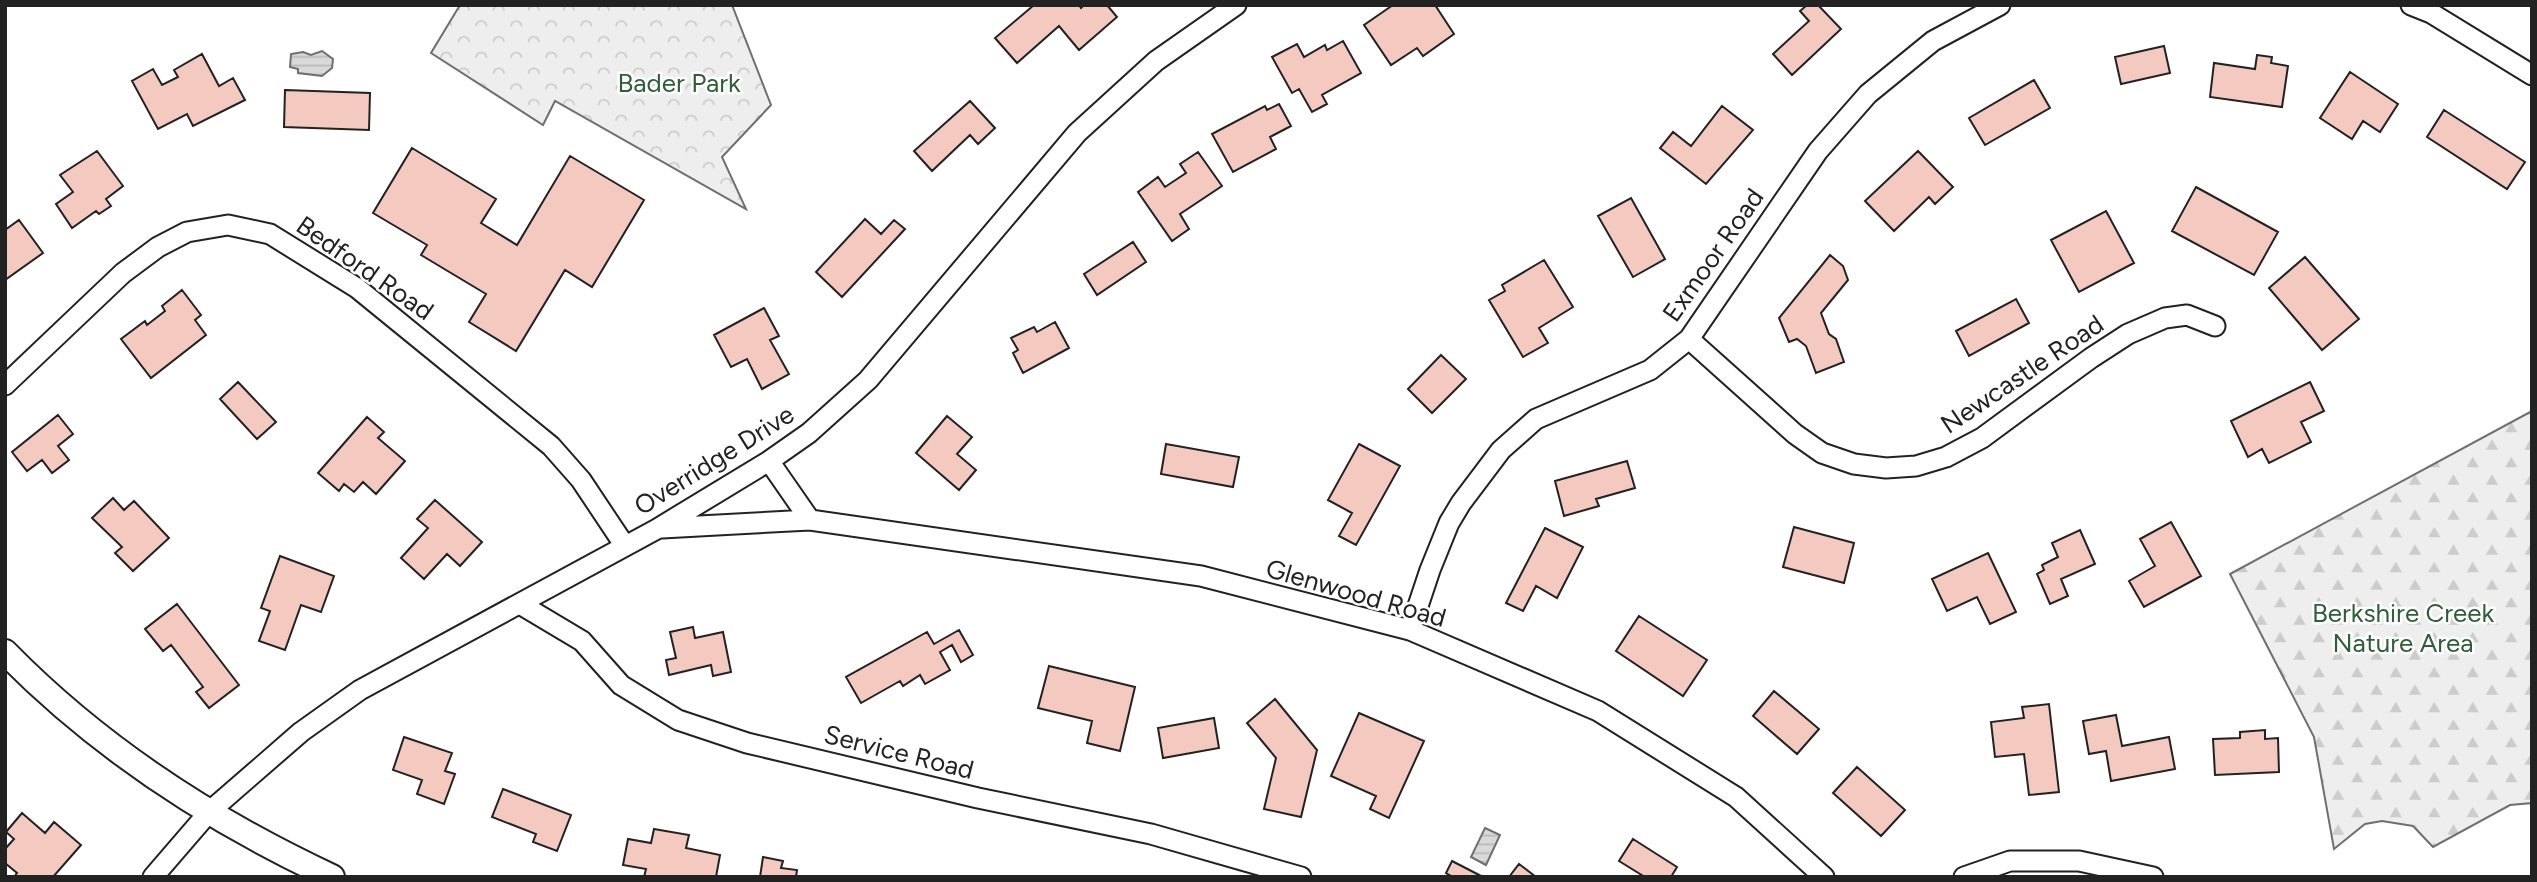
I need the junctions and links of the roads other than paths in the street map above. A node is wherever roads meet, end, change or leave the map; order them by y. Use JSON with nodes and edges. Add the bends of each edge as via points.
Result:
{"nodes":[{"id":1,"x":1236,"y":5,"type":"edge"},
{"id":2,"x":2000,"y":5,"type":"edge"},
{"id":3,"x":2410,"y":5,"type":"edge"},
{"id":4,"x":2532,"y":75,"type":"edge"},
{"id":5,"x":2215,"y":326,"type":"dead end"},
{"id":6,"x":1689,"y":338,"type":"junction"},
{"id":7,"x":5,"y":385,"type":"edge"},
{"id":8,"x":769,"y":461,"type":"junction"},
{"id":9,"x":810,"y":520,"type":"junction"},
{"id":10,"x":657,"y":529,"type":"junction"},
{"id":11,"x":625,"y":546,"type":"junction"},
{"id":12,"x":520,"y":604,"type":"junction"},
{"id":13,"x":1409,"y":630,"type":"junction"},
{"id":14,"x":5,"y":652,"type":"edge"},
{"id":15,"x":209,"y":812,"type":"junction"},
{"id":16,"x":153,"y":877,"type":"edge"},
{"id":17,"x":332,"y":877,"type":"edge"},
{"id":18,"x":1301,"y":877,"type":"edge"},
{"id":19,"x":1824,"y":877,"type":"edge"},
{"id":20,"x":1964,"y":877,"type":"edge"},
{"id":21,"x":2153,"y":877,"type":"edge"}],
"edges":[{"from":1,"to":8,"type":"street","name":"Overridge Drive","via":[[1156,61],[1077,133],[868,380],[809,433]]},
{"from":2,"to":6,"type":"street","name":"Exmoor Road","via":[[1933,41],[1868,94],[1818,150]]},
{"from":3,"to":4,"type":"street","via":[[2431,13]]},
{"from":5,"to":6,"type":"street","name":"Newcastle Road","via":[[2187,316],[2165,318],[2128,334],[2091,358],[1982,438],[1946,457],[1886,468],[1822,453]]},
{"from":6,"to":13,"type":"street","name":"Exmoor Road","via":[[1650,370],[1536,419],[1501,450],[1449,523]]},
{"from":7,"to":11,"type":"street","name":"Bedford Road","via":[[123,273],[158,247],[187,232],[228,225],[270,234],[357,288],[551,446],[581,480]]},
{"from":8,"to":9,"type":"street"},
{"from":8,"to":10,"type":"street","name":"Overridge Drive"},
{"from":9,"to":10,"type":"street","name":"Glenwood Road"},
{"from":9,"to":13,"type":"street","name":"Glenwood Road","via":[[1201,576]]},
{"from":10,"to":11,"type":"street","name":"Overridge Drive"},
{"from":11,"to":12,"type":"street","name":"Overridge Drive"},
{"from":12,"to":15,"type":"street","name":"Overridge Drive","via":[[359,690],[301,732]]},
{"from":12,"to":18,"type":"street","name":"Service Road","via":[[582,641],[621,685],[678,720],[747,743],[1151,834]]},
{"from":13,"to":19,"type":"street","name":"Glenwood Road","via":[[1598,711],[1736,797]]},
{"from":14,"to":15,"type":"street","via":[[86,725]]},
{"from":15,"to":16,"type":"street","name":"Overridge Drive"},
{"from":15,"to":17,"type":"street"},
{"from":20,"to":21,"type":"street","via":[[2010,861],[2079,861]]}]}
